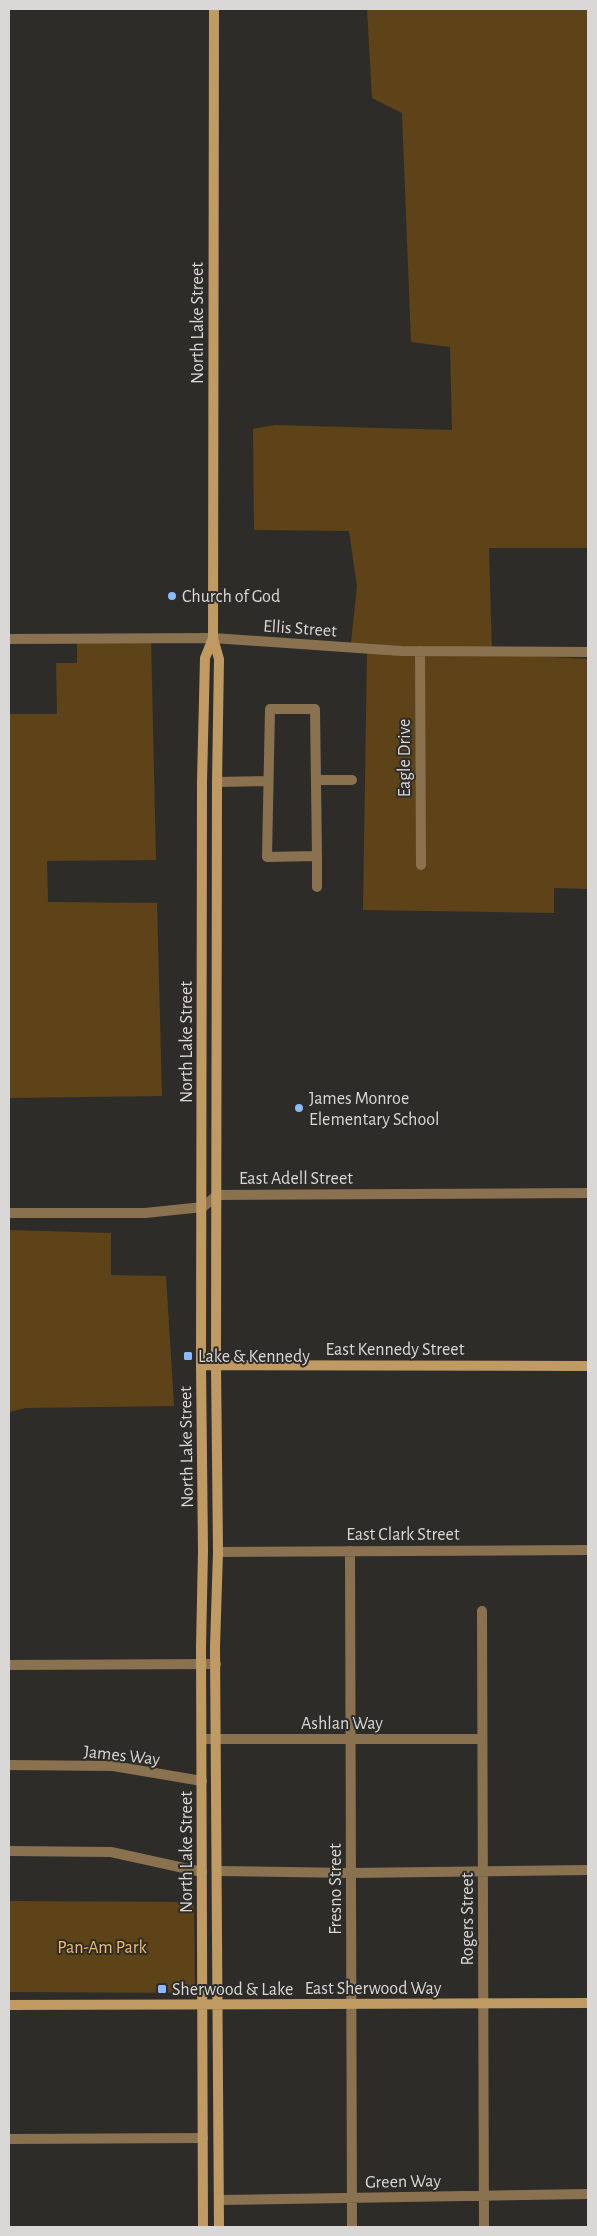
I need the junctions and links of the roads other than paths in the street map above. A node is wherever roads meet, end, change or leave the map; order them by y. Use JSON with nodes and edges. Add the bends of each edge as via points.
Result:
{"nodes":[{"id":1,"x":214,"y":9,"type":"edge"},
{"id":2,"x":213,"y":638,"type":"junction"},
{"id":3,"x":9,"y":639,"type":"edge"},
{"id":4,"x":420,"y":651,"type":"junction"},
{"id":5,"x":588,"y":652,"type":"edge"},
{"id":6,"x":316,"y":780,"type":"junction"},
{"id":7,"x":352,"y":780,"type":"dead end"},
{"id":8,"x":268,"y":781,"type":"junction"},
{"id":9,"x":202,"y":782,"type":"junction"},
{"id":10,"x":217,"y":782,"type":"junction"},
{"id":11,"x":317,"y":856,"type":"junction"},
{"id":12,"x":421,"y":865,"type":"dead end"},
{"id":13,"x":317,"y":887,"type":"dead end"},
{"id":14,"x":216,"y":1053,"type":"junction"},
{"id":15,"x":202,"y":1068,"type":"junction"},
{"id":16,"x":588,"y":1193,"type":"edge"},
{"id":17,"x":217,"y":1194,"type":"junction"},
{"id":18,"x":202,"y":1207,"type":"junction"},
{"id":19,"x":9,"y":1213,"type":"edge"},
{"id":20,"x":201,"y":1365,"type":"junction"},
{"id":21,"x":216,"y":1365,"type":"junction"},
{"id":22,"x":588,"y":1366,"type":"edge"},
{"id":23,"x":588,"y":1550,"type":"edge"},
{"id":24,"x":350,"y":1551,"type":"junction"},
{"id":25,"x":218,"y":1552,"type":"junction"},
{"id":26,"x":482,"y":1611,"type":"dead end"},
{"id":27,"x":201,"y":1664,"type":"junction"},
{"id":28,"x":216,"y":1664,"type":"junction"},
{"id":29,"x":9,"y":1665,"type":"edge"},
{"id":30,"x":202,"y":1739,"type":"junction"},
{"id":31,"x":217,"y":1739,"type":"junction"},
{"id":32,"x":351,"y":1739,"type":"junction"},
{"id":33,"x":482,"y":1739,"type":"junction"},
{"id":34,"x":9,"y":1766,"type":"edge"},
{"id":35,"x":202,"y":1781,"type":"junction"},
{"id":36,"x":9,"y":1851,"type":"edge"},
{"id":37,"x":588,"y":1870,"type":"edge"},
{"id":38,"x":218,"y":1871,"type":"junction"},
{"id":39,"x":483,"y":1871,"type":"junction"},
{"id":40,"x":202,"y":1872,"type":"junction"},
{"id":41,"x":351,"y":1872,"type":"junction"},
{"id":42,"x":588,"y":2003,"type":"edge"},
{"id":43,"x":9,"y":2004,"type":"edge"},
{"id":44,"x":352,"y":2004,"type":"junction"},
{"id":45,"x":483,"y":2004,"type":"junction"},
{"id":46,"x":201,"y":2005,"type":"junction"},
{"id":47,"x":216,"y":2005,"type":"junction"},
{"id":48,"x":203,"y":2138,"type":"junction"},
{"id":49,"x":9,"y":2139,"type":"edge"},
{"id":50,"x":588,"y":2194,"type":"edge"},
{"id":51,"x":484,"y":2196,"type":"junction"},
{"id":52,"x":352,"y":2198,"type":"junction"},
{"id":53,"x":219,"y":2200,"type":"junction"},
{"id":54,"x":203,"y":2227,"type":"edge"},
{"id":55,"x":219,"y":2227,"type":"edge"},
{"id":56,"x":352,"y":2227,"type":"edge"},
{"id":57,"x":484,"y":2227,"type":"edge"}],
"edges":[{"from":1,"to":2,"type":"street","name":"North Lake Street"},
{"from":2,"to":3,"type":"street","name":"Ellis Street"},
{"from":2,"to":4,"type":"street","name":"Ellis Street"},
{"from":2,"to":9,"type":"street","name":"North Lake Street","via":[[205,658]]},
{"from":2,"to":10,"type":"street","name":"North Lake Street","via":[[220,659]]},
{"from":4,"to":5,"type":"street","name":"Ellis Street"},
{"from":4,"to":12,"type":"street","name":"Eagle Drive"},
{"from":6,"to":7,"type":"street"},
{"from":6,"to":8,"type":"street","via":[[315,710],[270,710]]},
{"from":6,"to":11,"type":"street"},
{"from":8,"to":10,"type":"street"},
{"from":8,"to":11,"type":"street","via":[[267,857]]},
{"from":9,"to":10,"type":"street"},
{"from":9,"to":15,"type":"street","name":"North Lake Street"},
{"from":10,"to":14,"type":"street","name":"North Lake Street"},
{"from":11,"to":13,"type":"street"},
{"from":14,"to":15,"type":"street"},
{"from":14,"to":17,"type":"street","name":"North Lake Street"},
{"from":15,"to":18,"type":"street","name":"North Lake Street"},
{"from":16,"to":17,"type":"street","name":"East Adell Street"},
{"from":17,"to":18,"type":"street","name":"East Adell Street"},
{"from":17,"to":21,"type":"street","name":"North Lake Street"},
{"from":18,"to":19,"type":"street","via":[[145,1213]]},
{"from":18,"to":20,"type":"street","name":"North Lake Street"},
{"from":20,"to":21,"type":"street","name":"East Kennedy Street"},
{"from":20,"to":27,"type":"street","name":"North Lake Street"},
{"from":21,"to":22,"type":"street","name":"East Kennedy Street"},
{"from":21,"to":25,"type":"street","name":"North Lake Street"},
{"from":23,"to":24,"type":"street","name":"East Clark Street"},
{"from":24,"to":25,"type":"street","name":"East Clark Street"},
{"from":24,"to":32,"type":"street","name":"Fresno Street"},
{"from":25,"to":28,"type":"street","name":"North Lake Street"},
{"from":26,"to":33,"type":"street","name":"Rogers Street"},
{"from":27,"to":28,"type":"street"},
{"from":27,"to":29,"type":"street"},
{"from":27,"to":30,"type":"street","name":"North Lake Street"},
{"from":28,"to":31,"type":"street","name":"North Lake Street"},
{"from":30,"to":31,"type":"street","name":"Ashlan Way"},
{"from":30,"to":35,"type":"street","name":"North Lake Street"},
{"from":31,"to":32,"type":"street","name":"Ashlan Way"},
{"from":31,"to":38,"type":"street","name":"North Lake Street"},
{"from":32,"to":33,"type":"street","name":"Ashlan Way"},
{"from":32,"to":41,"type":"street","name":"Fresno Street"},
{"from":33,"to":39,"type":"street","name":"Rogers Street"},
{"from":34,"to":35,"type":"street","name":"James Way","via":[[114,1766]]},
{"from":35,"to":40,"type":"street","name":"North Lake Street"},
{"from":36,"to":40,"type":"street","via":[[111,1852]]},
{"from":37,"to":39,"type":"street"},
{"from":38,"to":41,"type":"street"},
{"from":38,"to":47,"type":"street","name":"North Lake Street"},
{"from":39,"to":41,"type":"street"},
{"from":39,"to":45,"type":"street","name":"Rogers Street"},
{"from":40,"to":46,"type":"street","name":"North Lake Street"},
{"from":41,"to":44,"type":"street","name":"Fresno Street"},
{"from":42,"to":45,"type":"street","name":"East Sherwood Way"},
{"from":43,"to":46,"type":"street","name":"East Sherwood Way"},
{"from":44,"to":45,"type":"street","name":"East Sherwood Way"},
{"from":44,"to":47,"type":"street","name":"East Sherwood Way"},
{"from":44,"to":52,"type":"street","name":"Fresno Street"},
{"from":45,"to":51,"type":"street","name":"Rogers Street"},
{"from":46,"to":47,"type":"street","name":"East Sherwood Way"},
{"from":46,"to":48,"type":"street","name":"North Lake Street"},
{"from":47,"to":53,"type":"street","name":"North Lake Street"},
{"from":48,"to":49,"type":"street"},
{"from":48,"to":54,"type":"street","name":"North Lake Street"},
{"from":50,"to":51,"type":"street","name":"Green Way"},
{"from":51,"to":52,"type":"street","name":"Green Way"},
{"from":51,"to":57,"type":"street","name":"Rogers Street"},
{"from":52,"to":53,"type":"street","name":"Green Way"},
{"from":52,"to":56,"type":"street","name":"Fresno Street"},
{"from":53,"to":55,"type":"street","name":"North Lake Street"}]}
